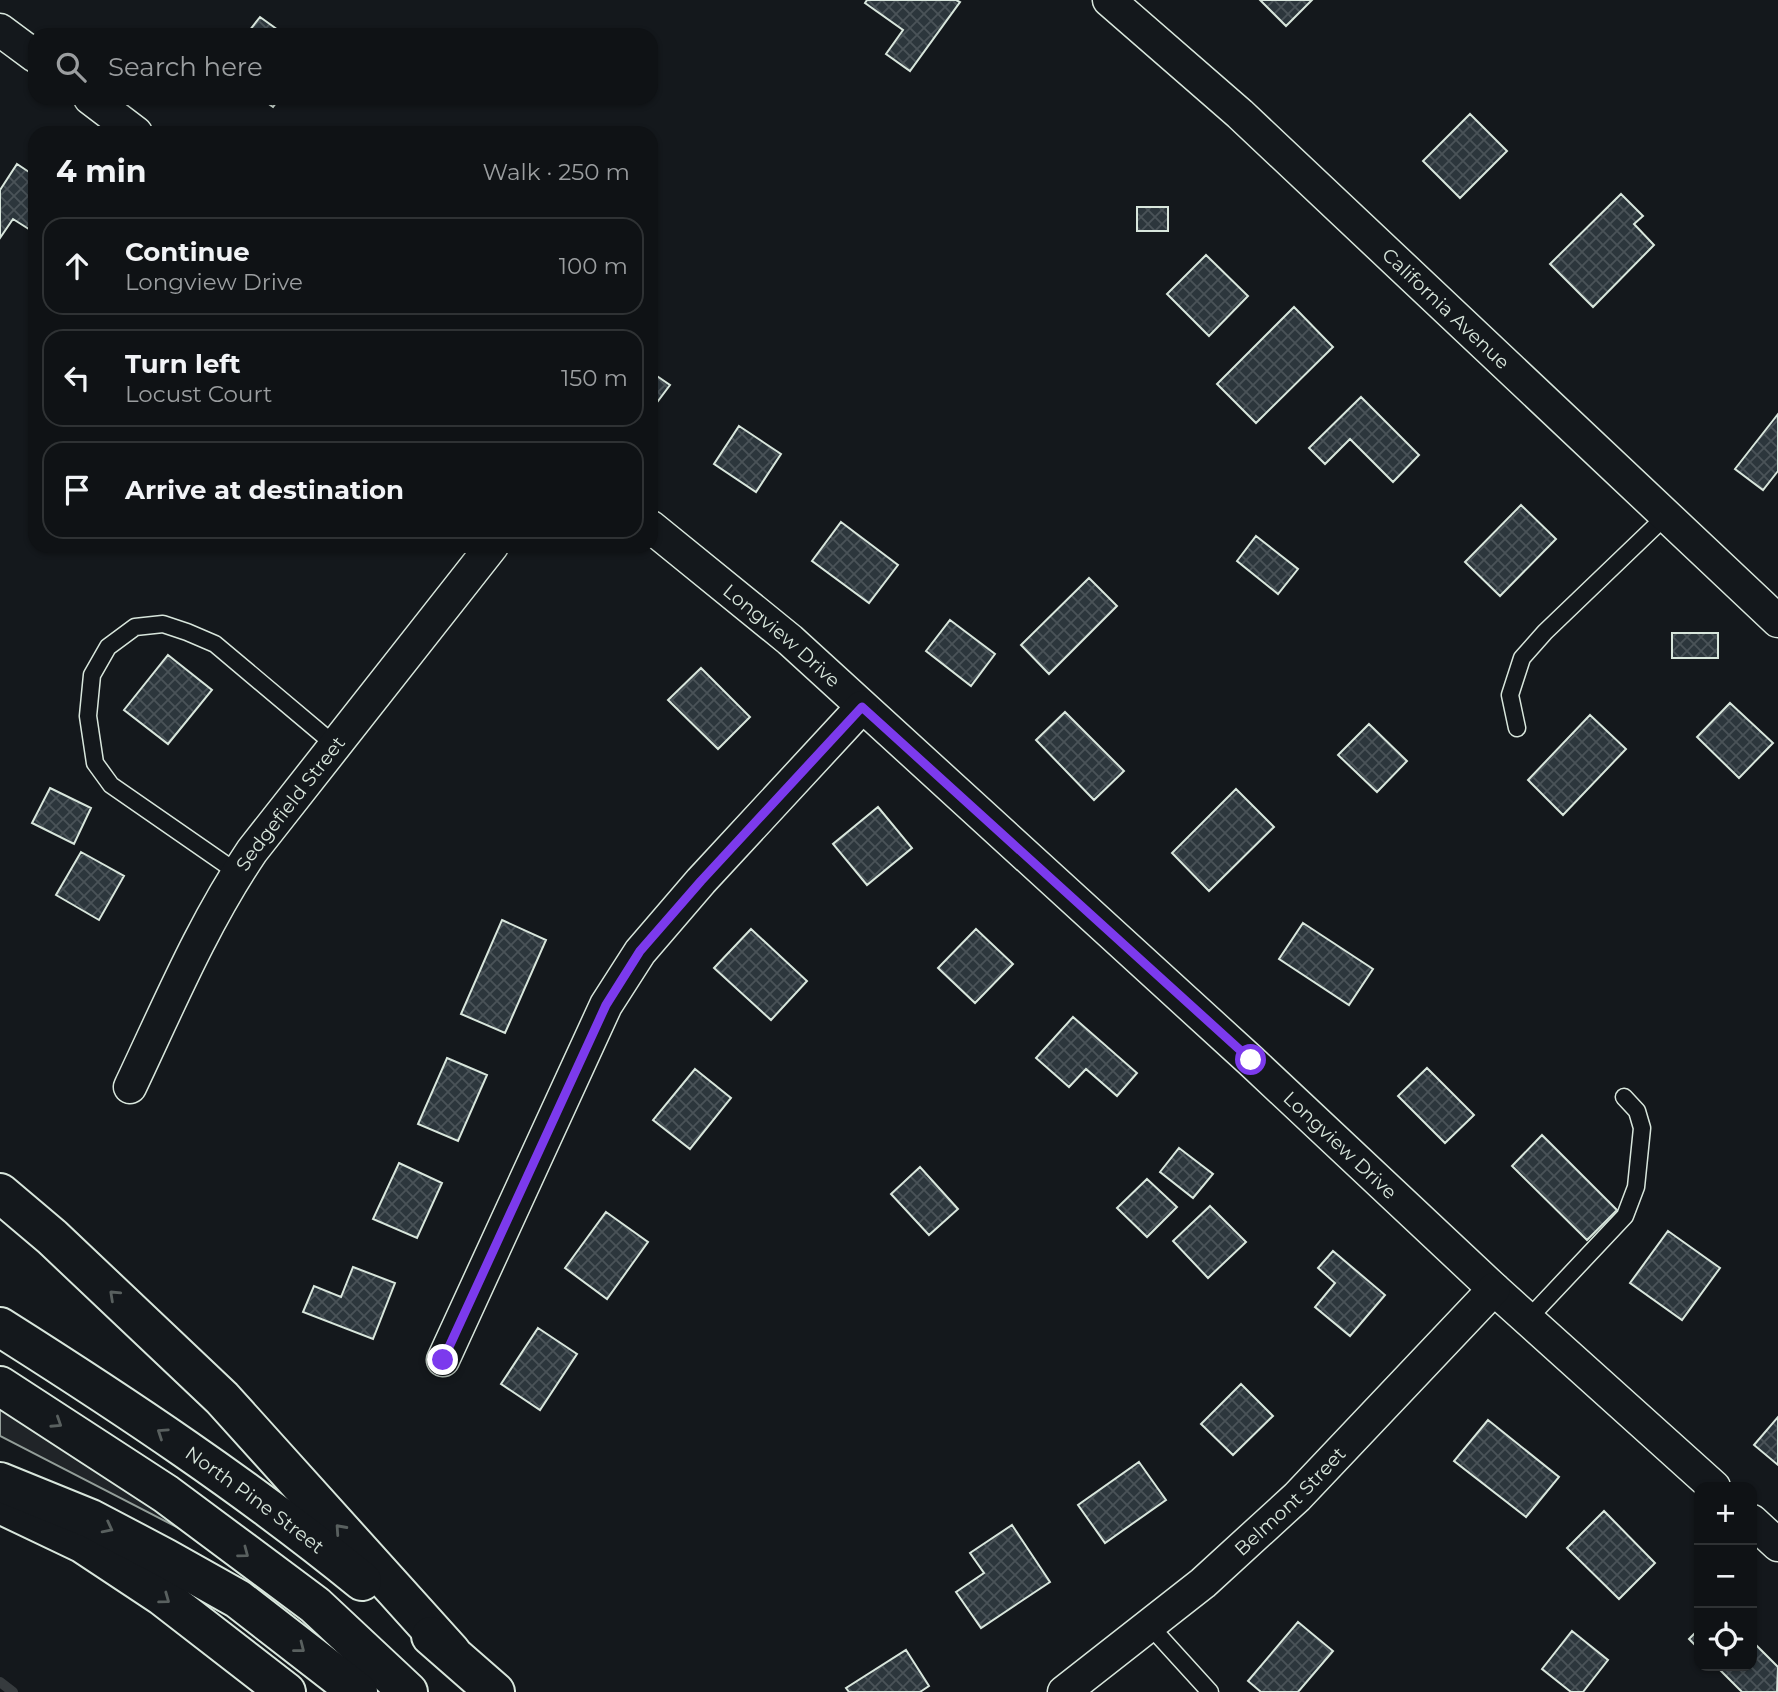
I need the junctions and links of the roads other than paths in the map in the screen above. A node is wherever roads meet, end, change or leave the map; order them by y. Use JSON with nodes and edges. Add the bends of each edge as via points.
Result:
{"nodes":[{"id":1,"x":1109,"y":0,"type":"edge"},
{"id":2,"x":0,"y":30,"type":"edge"},
{"id":3,"x":28,"y":51,"type":"edge"},
{"id":4,"x":99,"y":105,"type":"edge"},
{"id":5,"x":127,"y":126,"type":"edge"},
{"id":6,"x":1667,"y":516,"type":"junction"},
{"id":7,"x":658,"y":533,"type":"edge"},
{"id":8,"x":487,"y":553,"type":"edge"},
{"id":9,"x":1778,"y":621,"type":"edge"},
{"id":10,"x":862,"y":707,"type":"junction"},
{"id":11,"x":1517,"y":728,"type":"dead end"},
{"id":12,"x":335,"y":746,"type":"junction"},
{"id":13,"x":237,"y":873,"type":"junction"},
{"id":14,"x":130,"y":1087,"type":"dead end"},
{"id":15,"x":1624,"y":1097,"type":"dead end"},
{"id":16,"x":0,"y":1193,"type":"edge"},
{"id":17,"x":1494,"y":1289,"type":"junction"},
{"id":18,"x":1528,"y":1319,"type":"junction"},
{"id":19,"x":0,"y":1327,"type":"edge"},
{"id":20,"x":443,"y":1360,"type":"dead end"},
{"id":21,"x":0,"y":1386,"type":"edge"},
{"id":22,"x":0,"y":1482,"type":"edge"},
{"id":23,"x":1708,"y":1482,"type":"edge"},
{"id":24,"x":0,"y":1504,"type":"edge"},
{"id":25,"x":1757,"y":1526,"type":"edge"},
{"id":26,"x":1778,"y":1545,"type":"edge"},
{"id":27,"x":1150,"y":1626,"type":"junction"},
{"id":28,"x":451,"y":1652,"type":"junction"},
{"id":29,"x":286,"y":1692,"type":"edge"},
{"id":30,"x":358,"y":1692,"type":"edge"},
{"id":31,"x":408,"y":1692,"type":"edge"},
{"id":32,"x":495,"y":1692,"type":"edge"},
{"id":33,"x":1064,"y":1692,"type":"edge"},
{"id":34,"x":1210,"y":1692,"type":"edge"}],
"edges":[{"from":1,"to":6,"type":"street","name":"California Avenue","via":[[1240,114]]},
{"from":2,"to":3,"type":"street"},
{"from":4,"to":5,"type":"street"},
{"from":6,"to":9,"type":"street","name":"California Avenue"},
{"from":6,"to":11,"type":"lane","via":[[1522,658],[1510,695]]},
{"from":7,"to":10,"type":"street","name":"Longview Drive","via":[[790,640]]},
{"from":8,"to":12,"type":"street","name":"Sedgefield Street"},
{"from":10,"to":17,"type":"street","name":"Longview Drive","via":[[1251,1060]]},
{"from":10,"to":20,"type":"street","via":[[640,951],[606,1005]]},
{"from":12,"to":13,"type":"street","name":"Sedgefield Street"},
{"from":12,"to":13,"type":"lane","via":[[215,645],[187,632],[163,624],[135,627],[108,647],[92,675],[88,716],[95,763],[111,785]]},
{"from":13,"to":14,"type":"street","name":"Sedgefield Street","via":[[206,926]]},
{"from":15,"to":18,"type":"lane","via":[[1637,1111],[1642,1128],[1636,1187],[1625,1216]]},
{"from":28,"to":16,"type":"main road","one_way":true,"via":[[222,1398]]},
{"from":17,"to":18,"type":"street","name":"Longview Drive"},
{"from":17,"to":27,"type":"street","name":"Belmont Street","via":[[1297,1497]]},
{"from":18,"to":23,"type":"street","name":"Longview Drive"},
{"from":28,"to":19,"type":"main road","name":"North Pine Street","one_way":true,"via":[[205,1462]]},
{"from":21,"to":31,"type":"main road","one_way":true,"via":[[166,1494],[304,1597]]},
{"from":22,"to":30,"type":"main road","one_way":true,"via":[[91,1519],[237,1599]]},
{"from":24,"to":29,"type":"main road","one_way":true,"via":[[82,1543],[162,1597]]},
{"from":25,"to":26,"type":"street"},
{"from":27,"to":33,"type":"street","name":"Belmont Street"},
{"from":27,"to":34,"type":"lane"},
{"from":28,"to":32,"type":"main road","name":"North Pine Street"}]}
